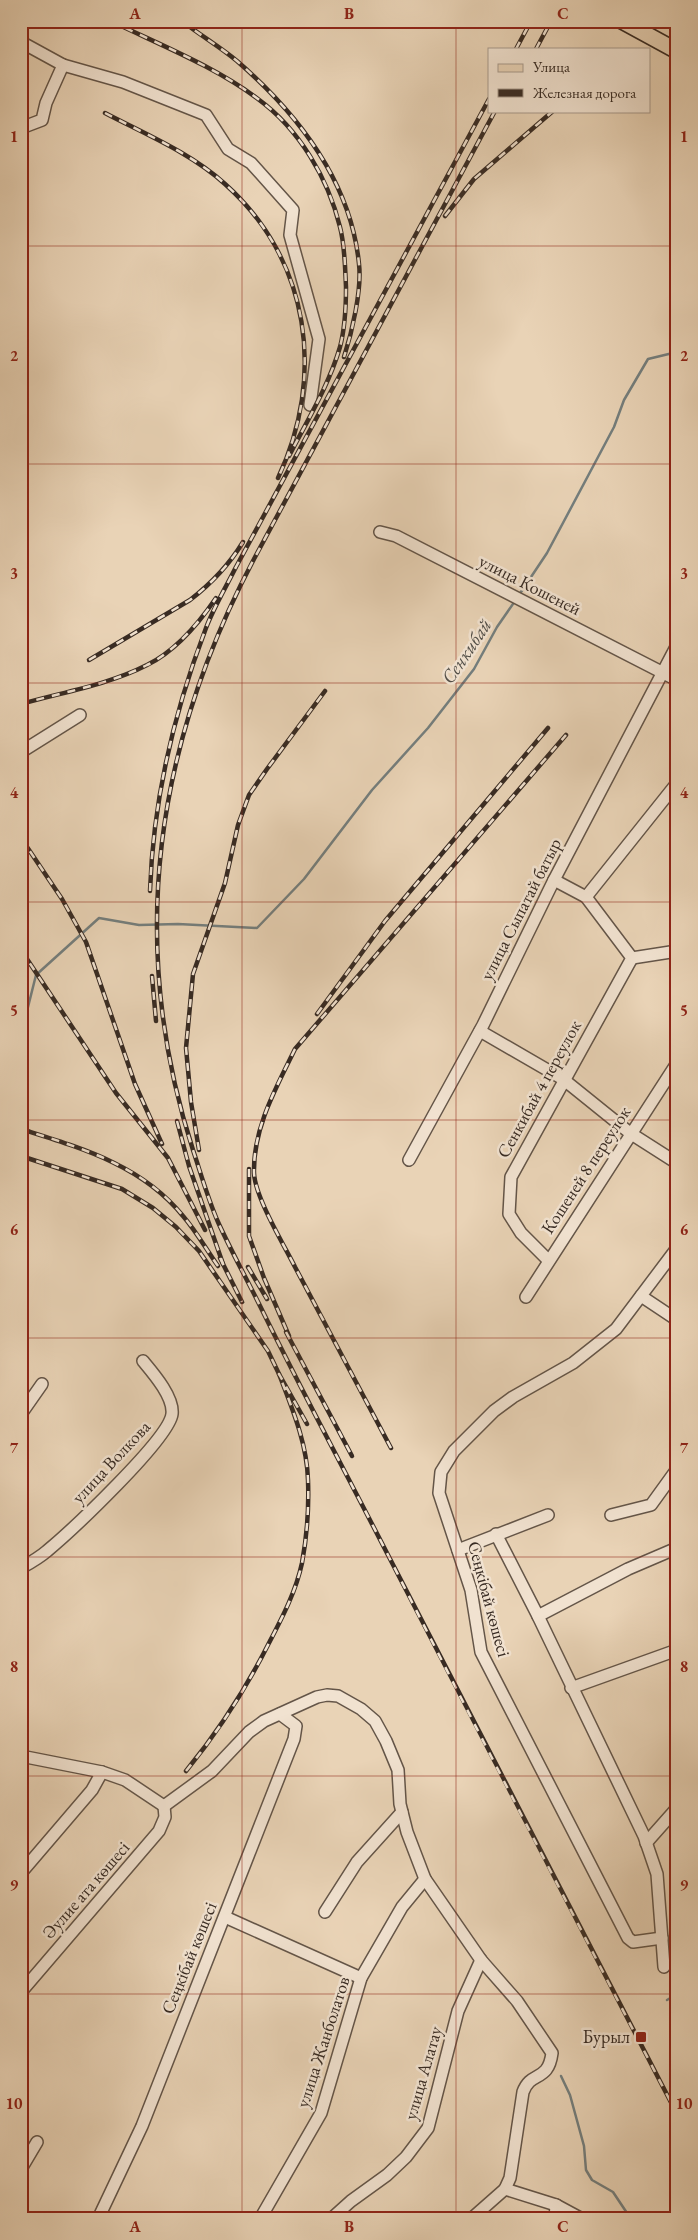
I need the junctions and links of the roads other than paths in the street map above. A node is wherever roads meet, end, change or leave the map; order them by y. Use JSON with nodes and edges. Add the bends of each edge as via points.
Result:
{"nodes":[{"id":1,"x":622,"y":21,"type":"edge"},
{"id":2,"x":21,"y":42,"type":"edge"},
{"id":3,"x":677,"y":51,"type":"edge"},
{"id":4,"x":63,"y":65,"type":"junction"},
{"id":5,"x":21,"y":128,"type":"edge"},
{"id":6,"x":310,"y":406,"type":"dead end"},
{"id":7,"x":380,"y":532,"type":"dead end"},
{"id":8,"x":677,"y":645,"type":"edge"},
{"id":9,"x":662,"y":672,"type":"junction"},
{"id":10,"x":677,"y":680,"type":"edge"},
{"id":11,"x":80,"y":715,"type":"dead end"},
{"id":12,"x":21,"y":752,"type":"edge"},
{"id":13,"x":677,"y":783,"type":"edge"},
{"id":14,"x":554,"y":880,"type":"junction"},
{"id":15,"x":586,"y":897,"type":"junction"},
{"id":16,"x":677,"y":951,"type":"edge"},
{"id":17,"x":632,"y":958,"type":"junction"},
{"id":18,"x":480,"y":1031,"type":"junction"},
{"id":19,"x":677,"y":1063,"type":"edge"},
{"id":20,"x":563,"y":1079,"type":"junction"},
{"id":21,"x":630,"y":1133,"type":"junction"},
{"id":22,"x":409,"y":1160,"type":"dead end"},
{"id":23,"x":677,"y":1163,"type":"edge"},
{"id":24,"x":677,"y":1248,"type":"edge"},
{"id":25,"x":548,"y":1260,"type":"junction"},
{"id":26,"x":526,"y":1296,"type":"dead end"},
{"id":27,"x":641,"y":1296,"type":"junction"},
{"id":28,"x":677,"y":1320,"type":"edge"},
{"id":29,"x":143,"y":1361,"type":"dead end"},
{"id":30,"x":42,"y":1384,"type":"dead end"},
{"id":31,"x":21,"y":1414,"type":"edge"},
{"id":32,"x":677,"y":1469,"type":"edge"},
{"id":33,"x":548,"y":1514,"type":"dead end"},
{"id":34,"x":611,"y":1515,"type":"dead end"},
{"id":35,"x":496,"y":1534,"type":"junction"},
{"id":36,"x":677,"y":1548,"type":"edge"},
{"id":37,"x":458,"y":1550,"type":"junction"},
{"id":38,"x":21,"y":1568,"type":"edge"},
{"id":39,"x":538,"y":1616,"type":"junction"},
{"id":40,"x":677,"y":1650,"type":"edge"},
{"id":41,"x":572,"y":1688,"type":"junction"},
{"id":42,"x":280,"y":1714,"type":"junction"},
{"id":43,"x":21,"y":1756,"type":"edge"},
{"id":44,"x":102,"y":1772,"type":"junction"},
{"id":45,"x":164,"y":1806,"type":"junction"},
{"id":46,"x":677,"y":1808,"type":"edge"},
{"id":47,"x":402,"y":1812,"type":"junction"},
{"id":48,"x":646,"y":1843,"type":"junction"},
{"id":49,"x":21,"y":1873,"type":"edge"},
{"id":50,"x":425,"y":1879,"type":"junction"},
{"id":51,"x":325,"y":1912,"type":"dead end"},
{"id":52,"x":225,"y":1917,"type":"junction"},
{"id":53,"x":662,"y":1938,"type":"junction"},
{"id":54,"x":481,"y":1960,"type":"junction"},
{"id":55,"x":664,"y":1967,"type":"dead end"},
{"id":56,"x":361,"y":1978,"type":"junction"},
{"id":57,"x":21,"y":1992,"type":"edge"},
{"id":58,"x":37,"y":2142,"type":"dead end"},
{"id":59,"x":21,"y":2170,"type":"edge"},
{"id":60,"x":505,"y":2189,"type":"junction"},
{"id":61,"x":556,"y":2205,"type":"junction"},
{"id":62,"x":98,"y":2219,"type":"edge"},
{"id":63,"x":260,"y":2219,"type":"edge"},
{"id":64,"x":331,"y":2219,"type":"edge"},
{"id":65,"x":471,"y":2219,"type":"edge"},
{"id":66,"x":555,"y":2219,"type":"edge"},
{"id":67,"x":582,"y":2219,"type":"edge"}],
"edges":[{"from":1,"to":3,"type":"main road"},
{"from":2,"to":4,"type":"street"},
{"from":4,"to":5,"type":"street","via":[[42,120]]},
{"from":4,"to":6,"type":"street","via":[[123,82],[206,115],[228,149],[251,163],[293,210],[290,235],[320,339]]},
{"from":7,"to":9,"type":"street","name":"улица Кошеней","via":[[396,536]]},
{"from":8,"to":9,"type":"street","name":"улица Сыпатай батыр"},
{"from":9,"to":10,"type":"street","name":"улица Кошеней"},
{"from":9,"to":14,"type":"street","name":"улица Сыпатай батыр"},
{"from":11,"to":12,"type":"street"},
{"from":13,"to":15,"type":"street"},
{"from":14,"to":15,"type":"street"},
{"from":14,"to":18,"type":"street","name":"улица Сыпатай батыр"},
{"from":15,"to":17,"type":"street"},
{"from":16,"to":17,"type":"street"},
{"from":17,"to":20,"type":"street","name":"Сенкибай 4 переулок"},
{"from":18,"to":20,"type":"street"},
{"from":18,"to":22,"type":"street","name":"улица Сыпатай батыр"},
{"from":19,"to":21,"type":"street","name":"Кошеней 8 переулок"},
{"from":20,"to":21,"type":"street"},
{"from":20,"to":25,"type":"street","name":"Сенкибай 4 переулок","via":[[511,1176],[509,1214]]},
{"from":21,"to":23,"type":"street"},
{"from":21,"to":25,"type":"street","name":"Кошеней 8 переулок"},
{"from":24,"to":27,"type":"street","name":"Сеңкібай көшесі"},
{"from":25,"to":26,"type":"street","name":"Кошеней 8 переулок"},
{"from":27,"to":28,"type":"street"},
{"from":27,"to":37,"type":"street","name":"Сеңкібай көшесі","via":[[616,1329],[572,1363],[494,1411],[454,1451],[441,1472],[439,1494]]},
{"from":29,"to":38,"type":"street","name":"улица Волкова","via":[[171,1403],[169,1425],[126,1476],[46,1552]]},
{"from":30,"to":31,"type":"street"},
{"from":32,"to":34,"type":"street","via":[[651,1505]]},
{"from":33,"to":35,"type":"street"},
{"from":35,"to":37,"type":"street"},
{"from":35,"to":39,"type":"street"},
{"from":36,"to":39,"type":"street","via":[[628,1569]]},
{"from":37,"to":53,"type":"street","name":"Сеңкібай көшесі","via":[[471,1590],[481,1652],[628,1938],[633,1942]]},
{"from":39,"to":41,"type":"street"},
{"from":40,"to":41,"type":"street"},
{"from":41,"to":48,"type":"street"},
{"from":42,"to":45,"type":"street","via":[[248,1732],[212,1771]]},
{"from":42,"to":47,"type":"street","via":[[327,1694],[338,1696],[361,1709],[375,1721],[398,1770]]},
{"from":42,"to":52,"type":"street","name":"Сеңкібай көшесі","via":[[296,1726],[294,1739]]},
{"from":43,"to":44,"type":"street"},
{"from":44,"to":45,"type":"street","via":[[125,1780]]},
{"from":44,"to":49,"type":"street","via":[[92,1790]]},
{"from":45,"to":57,"type":"street","name":"Әулие ата көшесі","via":[[165,1816],[159,1831]]},
{"from":46,"to":48,"type":"street"},
{"from":47,"to":50,"type":"street"},
{"from":47,"to":51,"type":"street","via":[[357,1862]]},
{"from":48,"to":53,"type":"street","via":[[657,1874]]},
{"from":50,"to":54,"type":"street"},
{"from":50,"to":56,"type":"street","name":"улица Жанболатов","via":[[402,1907]]},
{"from":52,"to":56,"type":"street"},
{"from":52,"to":62,"type":"street","name":"Сеңкібай көшесі","via":[[142,2126]]},
{"from":53,"to":55,"type":"street"},
{"from":54,"to":60,"type":"street","via":[[517,2001],[552,2053],[550,2066],[529,2081],[523,2092],[510,2178]]},
{"from":54,"to":64,"type":"street","name":"улица Алатау","via":[[458,2011],[428,2128],[400,2163]]},
{"from":56,"to":63,"type":"street","name":"улица Жанболатов","via":[[321,2113]]},
{"from":58,"to":59,"type":"street"},
{"from":60,"to":61,"type":"street"},
{"from":60,"to":65,"type":"street"},
{"from":61,"to":66,"type":"street"},
{"from":61,"to":67,"type":"street"}]}
